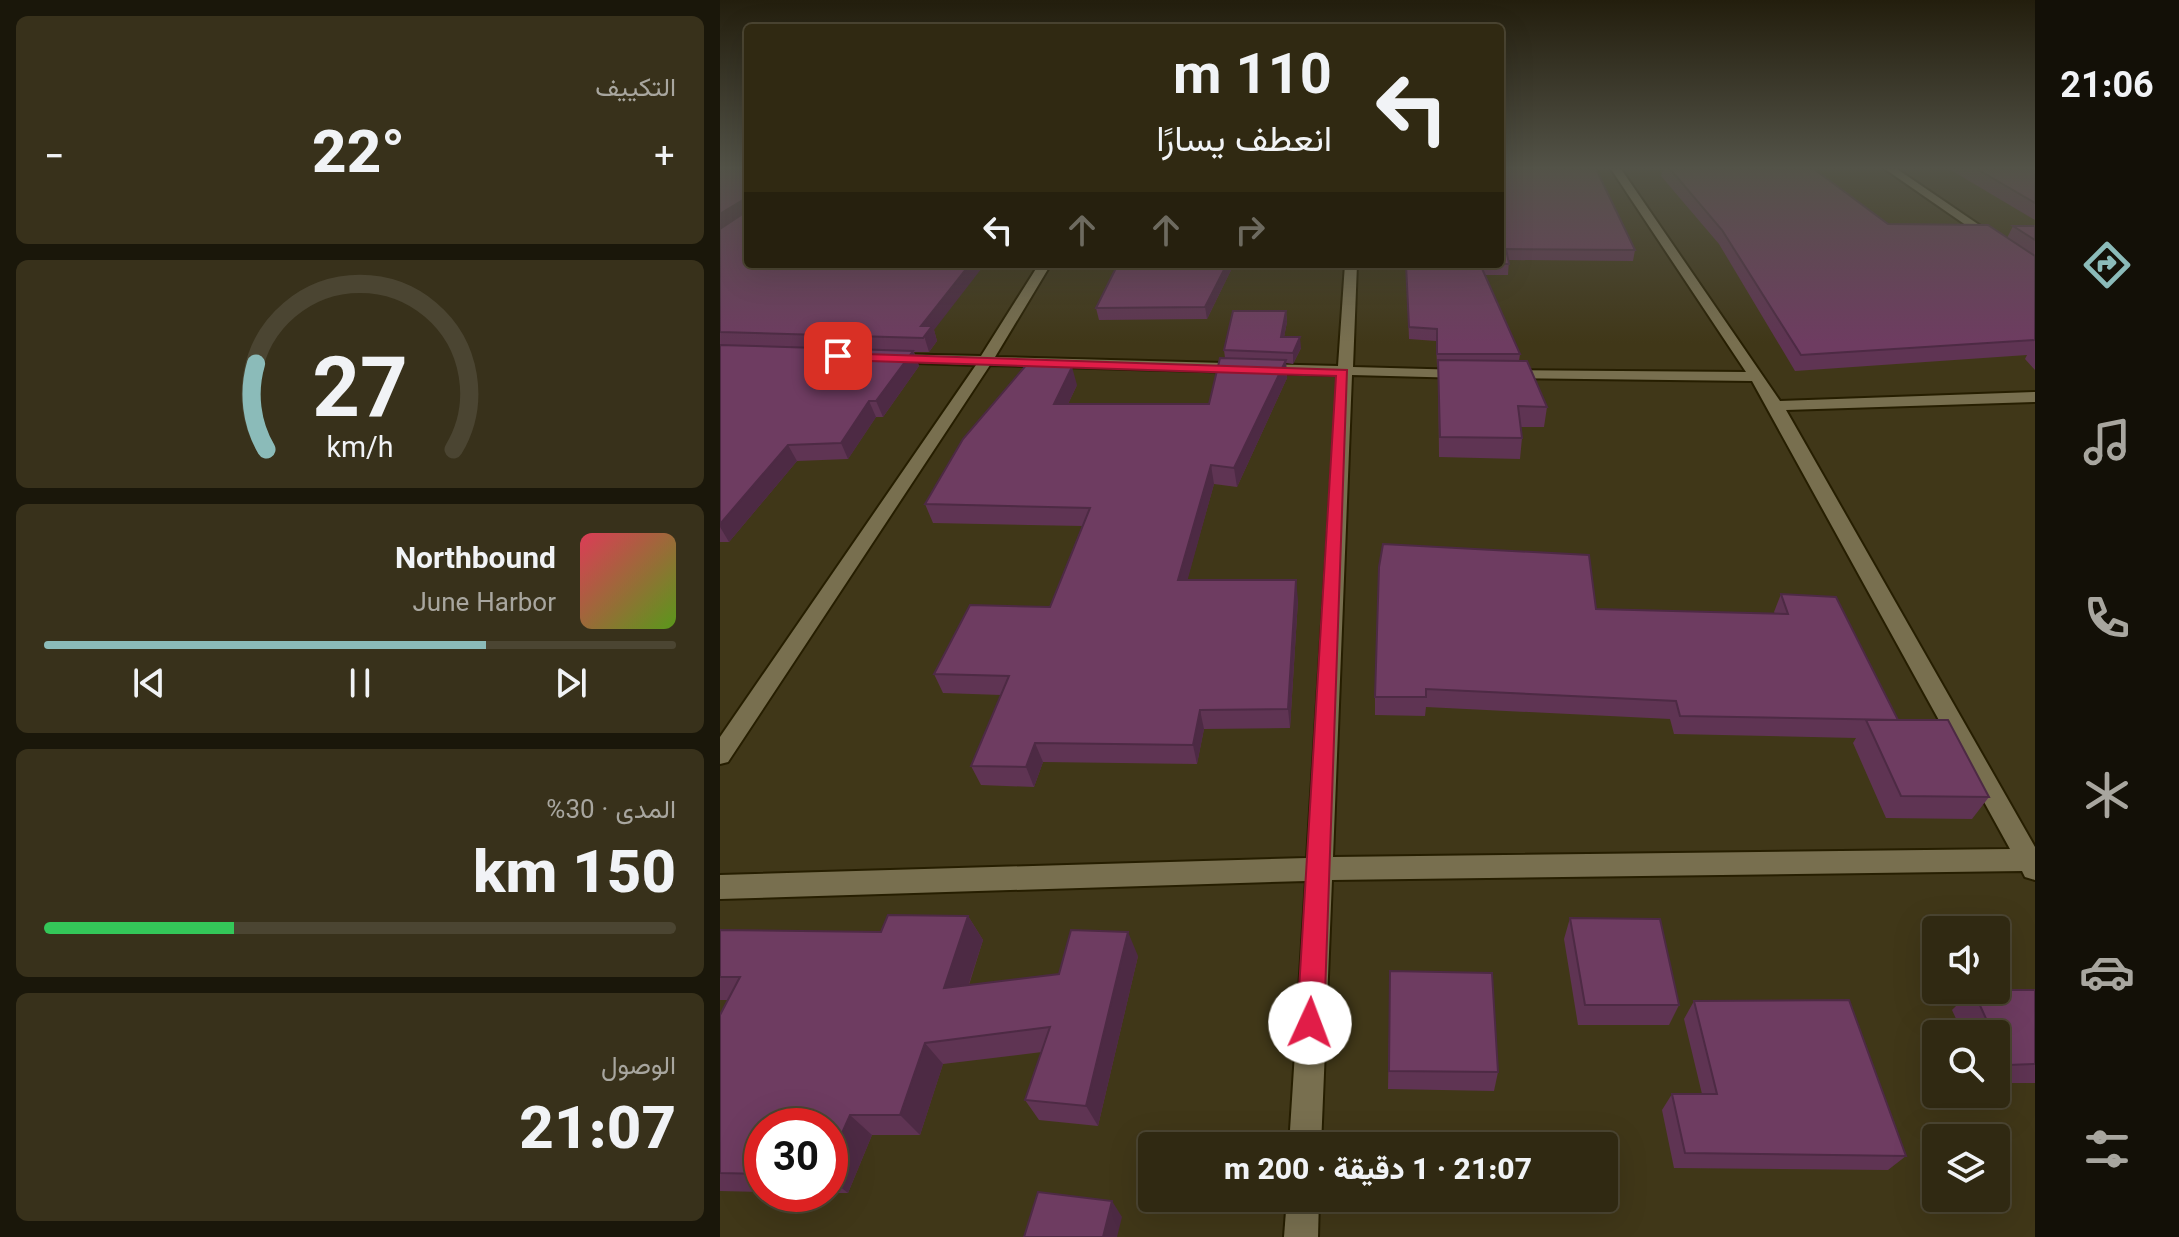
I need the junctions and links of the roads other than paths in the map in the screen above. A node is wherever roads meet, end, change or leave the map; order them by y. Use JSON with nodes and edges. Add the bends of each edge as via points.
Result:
{"nodes":[{"id":1,"x":1655,"y":227,"type":"edge"},
{"id":2,"x":1974,"y":227,"type":"edge"},
{"id":3,"x":1043,"y":268,"type":"edge"},
{"id":4,"x":1351,"y":268,"type":"edge"},
{"id":5,"x":2035,"y":269,"type":"edge"},
{"id":6,"x":877,"y":357,"type":"edge"},
{"id":7,"x":986,"y":360,"type":"junction"},
{"id":8,"x":1343,"y":372,"type":"junction"},
{"id":9,"x":1757,"y":377,"type":"junction"},
{"id":10,"x":2035,"y":397,"type":"edge"},
{"id":11,"x":1776,"y":406,"type":"junction"},
{"id":12,"x":720,"y":755,"type":"edge"},
{"id":13,"x":2032,"y":864,"type":"edge"},
{"id":14,"x":1317,"y":869,"type":"junction"},
{"id":15,"x":720,"y":887,"type":"edge"},
{"id":16,"x":1306,"y":1132,"type":"edge"},
{"id":17,"x":1302,"y":1212,"type":"edge"},
{"id":18,"x":1301,"y":1237,"type":"edge"}],
"edges":[{"from":1,"to":9,"type":"street"},
{"from":2,"to":5,"type":"street"},
{"from":3,"to":7,"type":"street"},
{"from":4,"to":8,"type":"street"},
{"from":6,"to":7,"type":"street"},
{"from":7,"to":8,"type":"street"},
{"from":7,"to":12,"type":"street"},
{"from":8,"to":9,"type":"street"},
{"from":8,"to":14,"type":"street"},
{"from":9,"to":11,"type":"street"},
{"from":10,"to":11,"type":"street"},
{"from":11,"to":13,"type":"street"},
{"from":13,"to":14,"type":"street"},
{"from":14,"to":15,"type":"street"},
{"from":14,"to":16,"type":"street"},
{"from":17,"to":18,"type":"street"}]}
